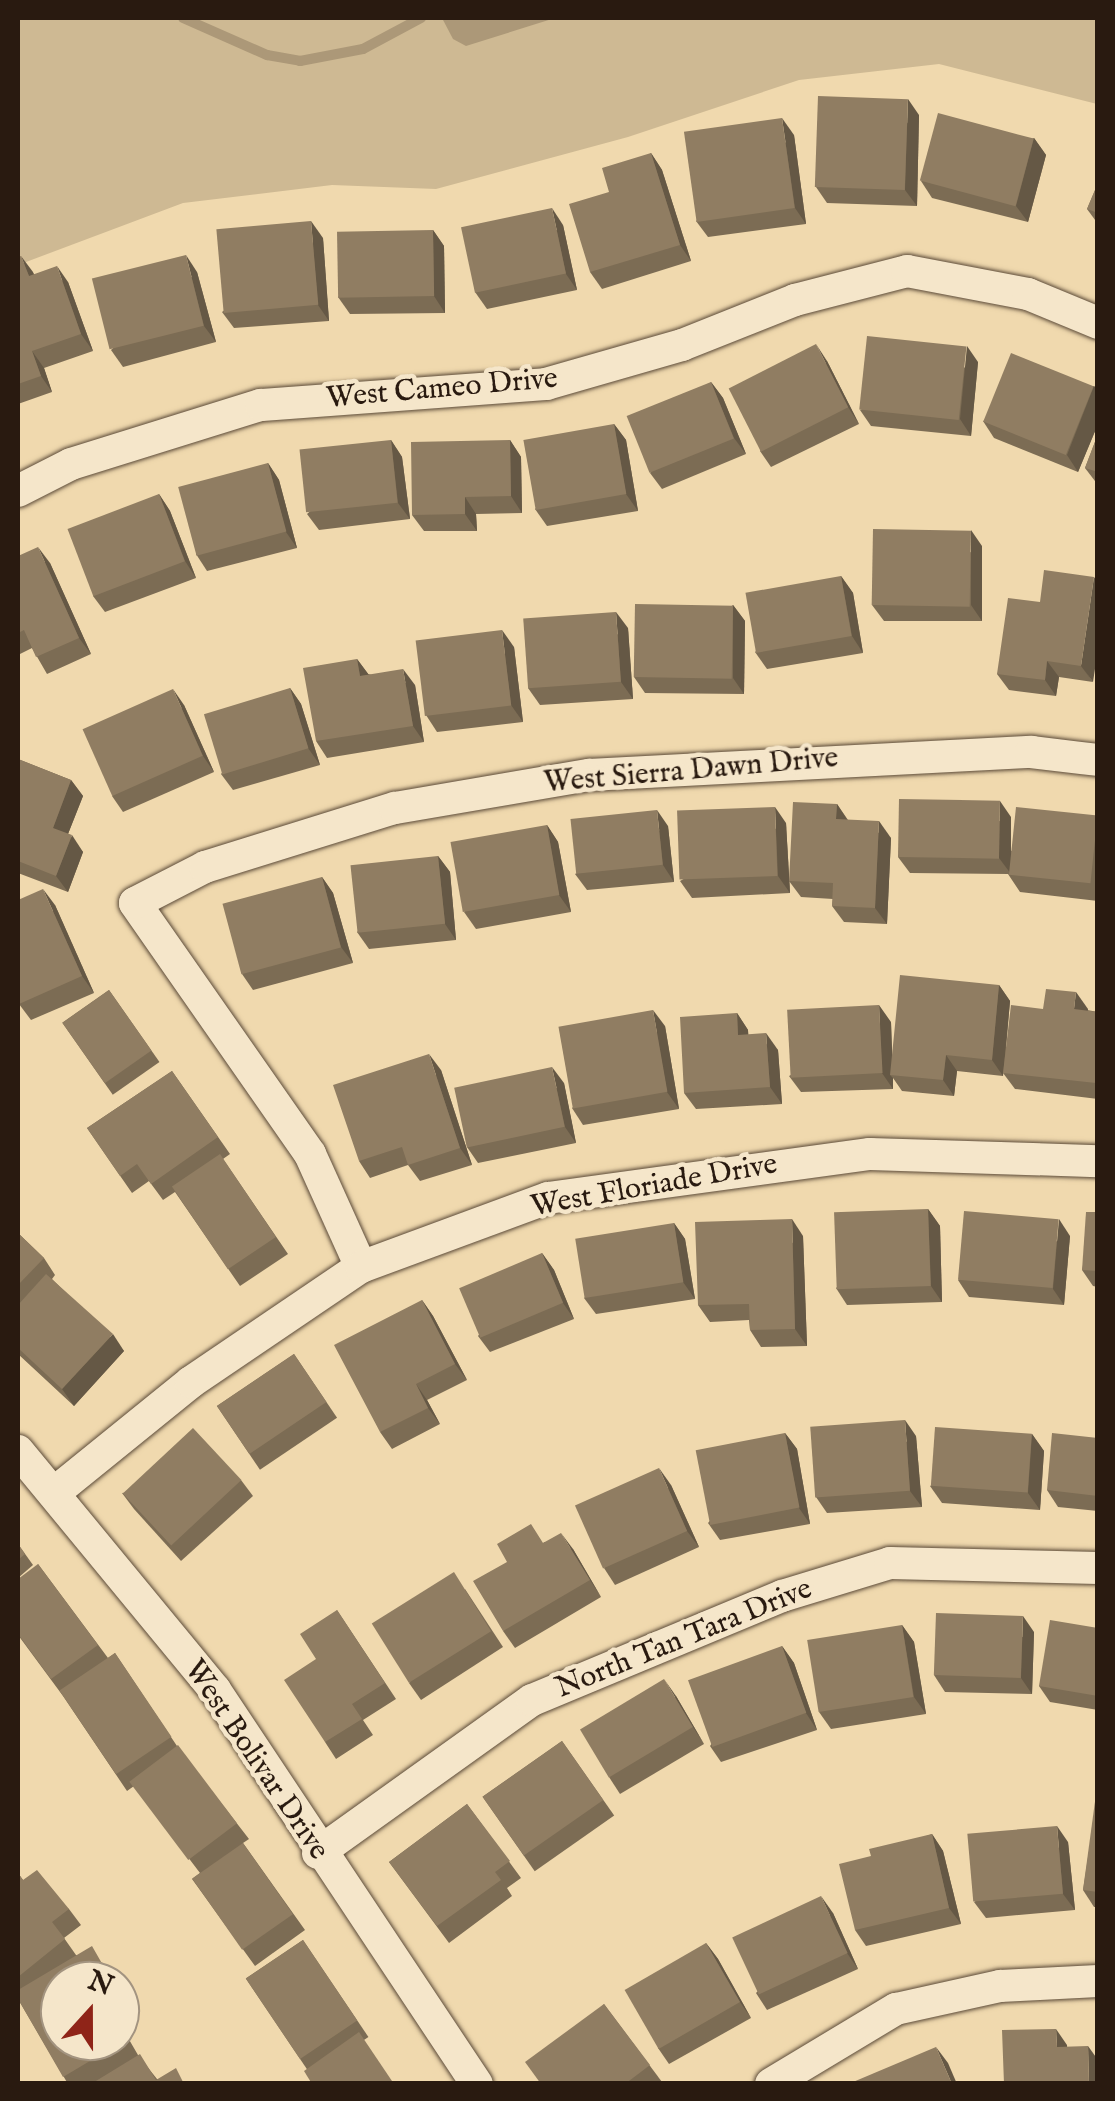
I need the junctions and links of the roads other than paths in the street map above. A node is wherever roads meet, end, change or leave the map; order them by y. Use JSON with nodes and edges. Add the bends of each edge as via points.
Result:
{"nodes":[{"id":1,"x":1098,"y":324,"type":"edge"},
{"id":2,"x":18,"y":491,"type":"edge"},
{"id":3,"x":1098,"y":760,"type":"edge"},
{"id":4,"x":1098,"y":1161,"type":"edge"},
{"id":5,"x":361,"y":1267,"type":"junction"},
{"id":6,"x":18,"y":1451,"type":"edge"},
{"id":7,"x":54,"y":1493,"type":"junction"},
{"id":8,"x":1098,"y":1568,"type":"edge"},
{"id":9,"x":318,"y":1853,"type":"junction"},
{"id":10,"x":1098,"y":1981,"type":"edge"},
{"id":11,"x":477,"y":2084,"type":"edge"},
{"id":12,"x":771,"y":2084,"type":"edge"}],
"edges":[{"from":1,"to":2,"type":"street","name":"West Cameo Drive","via":[[1028,294],[906,271],[794,300],[682,345],[546,384],[261,405],[72,464]]},
{"from":3,"to":5,"type":"street","name":"West Sierra Dawn Drive","via":[[1031,752],[589,774],[396,808],[205,867],[134,903],[310,1154]]},
{"from":4,"to":5,"type":"street","name":"West Floriade Drive","via":[[870,1154],[689,1174],[548,1198]]},
{"from":5,"to":7,"type":"street","name":"West Floriade Drive","via":[[191,1382]]},
{"from":6,"to":7,"type":"street","name":"West Bolivar Drive"},
{"from":7,"to":9,"type":"street","name":"West Bolivar Drive","via":[[215,1690]]},
{"from":8,"to":9,"type":"street","name":"North Tan Tara Drive","via":[[890,1562],[782,1596],[532,1700]]},
{"from":9,"to":11,"type":"street","name":"West Bolivar Drive"},
{"from":10,"to":12,"type":"street","via":[[1000,1986],[896,2008]]}]}
